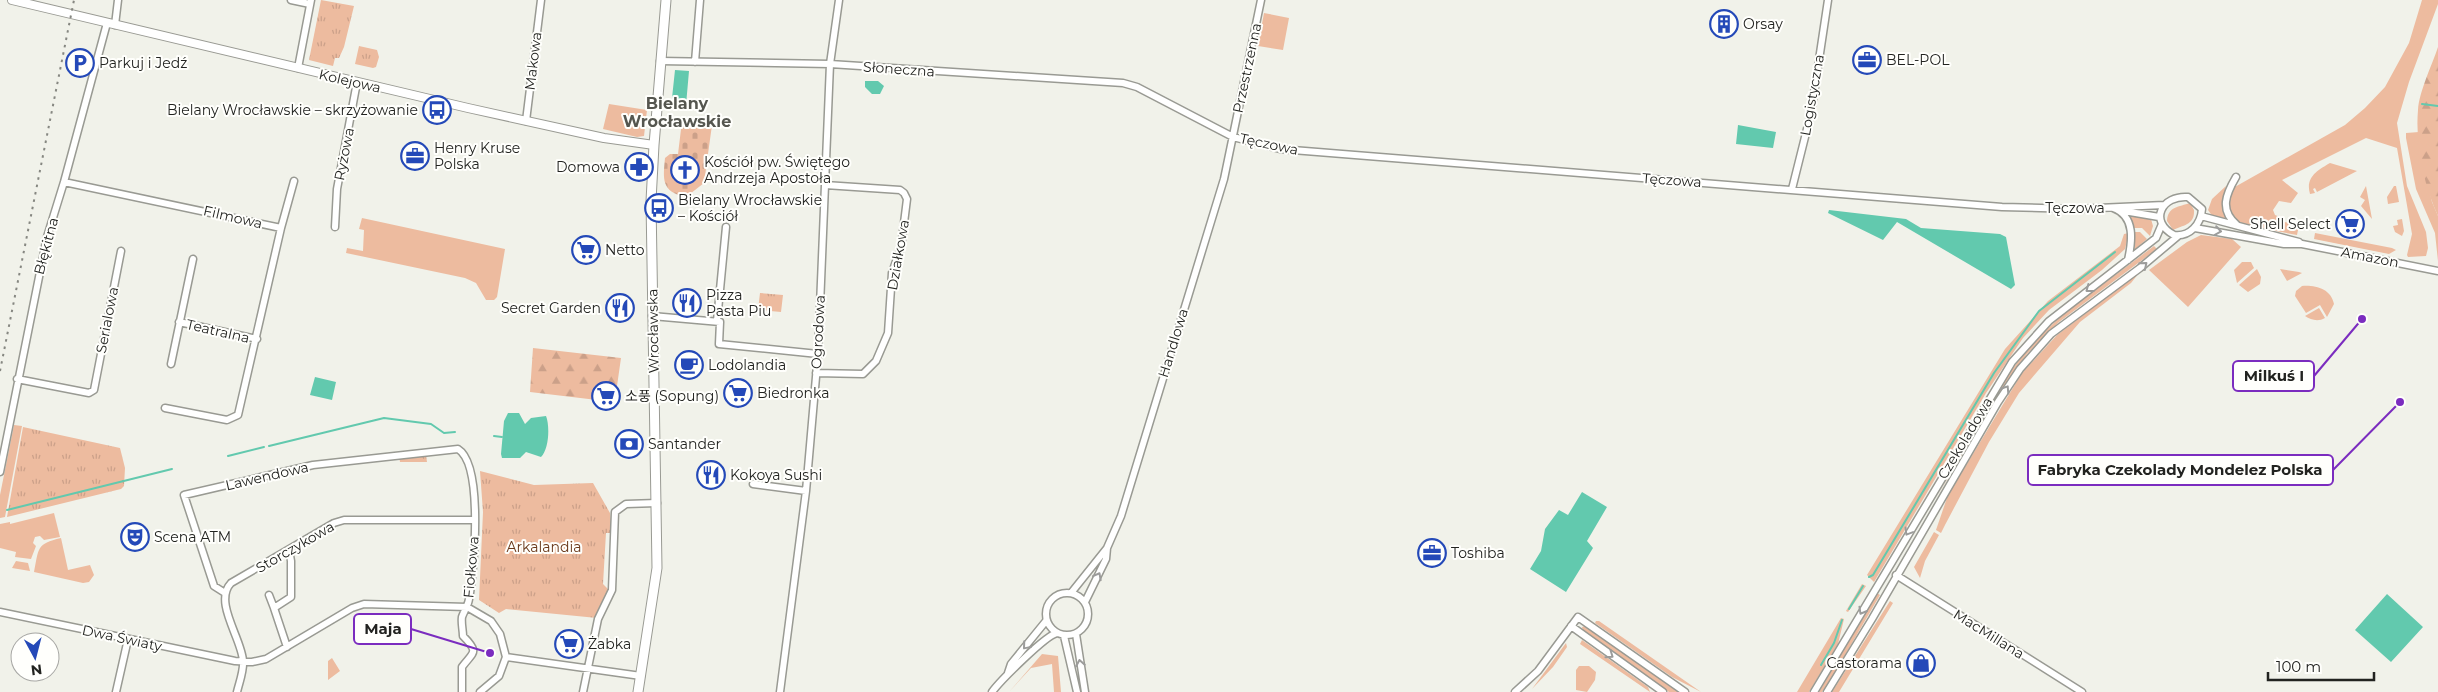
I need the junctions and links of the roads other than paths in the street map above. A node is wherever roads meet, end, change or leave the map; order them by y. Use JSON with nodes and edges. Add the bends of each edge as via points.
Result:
{"nodes":[{"id":1,"x":12,"y":0,"type":"edge"},
{"id":2,"x":118,"y":0,"type":"edge"},
{"id":3,"x":291,"y":0,"type":"edge"},
{"id":4,"x":541,"y":0,"type":"edge"},
{"id":5,"x":666,"y":0,"type":"edge"},
{"id":6,"x":700,"y":0,"type":"edge"},
{"id":7,"x":839,"y":0,"type":"edge"},
{"id":8,"x":1261,"y":0,"type":"edge"},
{"id":9,"x":1828,"y":0,"type":"edge"},
{"id":10,"x":310,"y":2,"type":"edge"},
{"id":11,"x":107,"y":23,"type":"junction"},
{"id":12,"x":115,"y":25,"type":"junction"},
{"id":13,"x":660,"y":61,"type":"junction"},
{"id":14,"x":695,"y":62,"type":"junction"},
{"id":15,"x":830,"y":64,"type":"junction"},
{"id":16,"x":298,"y":68,"type":"junction"},
{"id":17,"x":358,"y":82,"type":"junction"},
{"id":18,"x":526,"y":121,"type":"junction"},
{"id":19,"x":1233,"y":137,"type":"junction"},
{"id":20,"x":654,"y":145,"type":"junction"},
{"id":21,"x":2236,"y":177,"type":"dead end"},
{"id":22,"x":294,"y":181,"type":"dead end"},
{"id":23,"x":64,"y":182,"type":"junction"},
{"id":24,"x":825,"y":185,"type":"junction"},
{"id":25,"x":1792,"y":189,"type":"junction"},
{"id":26,"x":2164,"y":205,"type":"junction"},
{"id":27,"x":2115,"y":209,"type":"junction"},
{"id":28,"x":2201,"y":216,"type":"junction"},
{"id":29,"x":2161,"y":220,"type":"junction"},
{"id":30,"x":726,"y":226,"type":"dead end"},
{"id":31,"x":335,"y":227,"type":"dead end"},
{"id":32,"x":281,"y":228,"type":"junction"},
{"id":33,"x":2195,"y":228,"type":"junction"},
{"id":34,"x":2239,"y":228,"type":"junction"},
{"id":35,"x":2178,"y":236,"type":"junction"},
{"id":36,"x":2302,"y":244,"type":"junction"},
{"id":37,"x":120,"y":251,"type":"dead end"},
{"id":38,"x":193,"y":259,"type":"dead end"},
{"id":39,"x":2128,"y":260,"type":"junction"},
{"id":40,"x":2438,"y":271,"type":"edge"},
{"id":41,"x":652,"y":316,"type":"junction"},
{"id":42,"x":716,"y":321,"type":"junction"},
{"id":43,"x":179,"y":322,"type":"junction"},
{"id":44,"x":257,"y":339,"type":"junction"},
{"id":45,"x":818,"y":354,"type":"junction"},
{"id":46,"x":171,"y":364,"type":"dead end"},
{"id":47,"x":816,"y":373,"type":"junction"},
{"id":48,"x":17,"y":379,"type":"junction"},
{"id":49,"x":165,"y":408,"type":"dead end"},
{"id":50,"x":458,"y":449,"type":"joint"},
{"id":51,"x":0,"y":472,"type":"edge"},
{"id":52,"x":753,"y":484,"type":"dead end"},
{"id":53,"x":806,"y":491,"type":"junction"},
{"id":54,"x":657,"y":503,"type":"junction"},
{"id":55,"x":474,"y":520,"type":"junction"},
{"id":56,"x":1107,"y":548,"type":"junction"},
{"id":57,"x":289,"y":550,"type":"junction"},
{"id":58,"x":1896,"y":575,"type":"junction"},
{"id":59,"x":225,"y":593,"type":"junction"},
{"id":60,"x":1071,"y":593,"type":"junction"},
{"id":61,"x":269,"y":595,"type":"dead end"},
{"id":62,"x":1085,"y":602,"type":"junction"},
{"id":63,"x":467,"y":607,"type":"junction"},
{"id":64,"x":274,"y":608,"type":"junction"},
{"id":65,"x":0,"y":612,"type":"edge"},
{"id":66,"x":1046,"y":621,"type":"junction"},
{"id":67,"x":1571,"y":626,"type":"junction"},
{"id":68,"x":1057,"y":633,"type":"junction"},
{"id":69,"x":1076,"y":634,"type":"junction"},
{"id":70,"x":1064,"y":636,"type":"junction"},
{"id":71,"x":127,"y":642,"type":"junction"},
{"id":72,"x":287,"y":647,"type":"junction"},
{"id":73,"x":506,"y":657,"type":"junction"},
{"id":74,"x":244,"y":661,"type":"junction"},
{"id":75,"x":588,"y":668,"type":"junction"},
{"id":76,"x":1008,"y":673,"type":"junction"},
{"id":77,"x":641,"y":676,"type":"junction"},
{"id":78,"x":116,"y":692,"type":"edge"},
{"id":79,"x":237,"y":692,"type":"edge"},
{"id":80,"x":462,"y":692,"type":"edge"},
{"id":81,"x":480,"y":692,"type":"edge"},
{"id":82,"x":583,"y":692,"type":"edge"},
{"id":83,"x":638,"y":692,"type":"edge"},
{"id":84,"x":780,"y":692,"type":"edge"},
{"id":85,"x":992,"y":692,"type":"edge"},
{"id":86,"x":1077,"y":692,"type":"edge"},
{"id":87,"x":1085,"y":692,"type":"edge"},
{"id":88,"x":1514,"y":692,"type":"edge"},
{"id":89,"x":1663,"y":692,"type":"edge"},
{"id":90,"x":1685,"y":692,"type":"edge"},
{"id":91,"x":1814,"y":692,"type":"edge"},
{"id":92,"x":1827,"y":692,"type":"edge"},
{"id":93,"x":2082,"y":692,"type":"edge"}],
"edges":[{"from":1,"to":11,"type":"street","name":"Kolejowa"},
{"from":2,"to":12,"type":"street"},
{"from":3,"to":10,"type":"street"},
{"from":4,"to":18,"type":"street","name":"Makowa"},
{"from":5,"to":13,"type":"main road","name":"Wrocławska"},
{"from":6,"to":14,"type":"street"},
{"from":7,"to":15,"type":"street","name":"Ogrodowa"},
{"from":8,"to":19,"type":"street","name":"Przestrzenna"},
{"from":9,"to":25,"type":"street","name":"Logistyczna","via":[[1811,114]]},
{"from":10,"to":16,"type":"street"},
{"from":11,"to":12,"type":"street","name":"Kolejowa"},
{"from":11,"to":23,"type":"street","name":"Błękitna"},
{"from":12,"to":16,"type":"street","name":"Kolejowa"},
{"from":13,"to":14,"type":"street","name":"Słoneczna"},
{"from":13,"to":20,"type":"main road","name":"Wrocławska"},
{"from":14,"to":15,"type":"street","name":"Słoneczna"},
{"from":15,"to":19,"type":"street","name":"Słoneczna","via":[[1096,81],[1137,87]]},
{"from":15,"to":24,"type":"street","name":"Ogrodowa"},
{"from":16,"to":17,"type":"street","name":"Kolejowa"},
{"from":17,"to":18,"type":"street","name":"Kolejowa"},
{"from":17,"to":31,"type":"street","name":"Ryżowa","via":[[337,189]]},
{"from":18,"to":20,"type":"street","name":"Kolejowa"},
{"from":19,"to":25,"type":"street","name":"Tęczowa","via":[[1280,149]]},
{"from":19,"to":56,"type":"street","name":"Handlowa","via":[[1224,179],[1123,508]]},
{"from":20,"to":41,"type":"main road","name":"Wrocławska"},
{"from":21,"to":34,"type":"street","via":[[2225,200],[2225,209]]},
{"from":22,"to":32,"type":"street"},
{"from":23,"to":32,"type":"street","name":"Filmowa"},
{"from":23,"to":48,"type":"street","name":"Błękitna","via":[[47,237]]},
{"from":24,"to":45,"type":"street","name":"Ogrodowa"},
{"from":24,"to":47,"type":"street","name":"Działkowa","via":[[900,190],[906,199],[901,247],[892,272],[888,333],[876,361],[863,374]]},
{"from":25,"to":27,"type":"street","name":"Tęczowa","via":[[2002,207]]},
{"from":26,"to":27,"type":"street","name":"Tęczowa"},
{"from":26,"to":28,"type":"street","via":[[2174,198],[2188,197],[2202,209]]},
{"from":26,"to":29,"type":"street"},
{"from":27,"to":29,"type":"street"},
{"from":27,"to":39,"type":"street","name":"Tęczowa","via":[[2131,230]]},
{"from":28,"to":33,"type":"street"},
{"from":28,"to":34,"type":"street","name":"Amazon"},
{"from":29,"to":35,"type":"street","via":[[2169,232]]},
{"from":29,"to":39,"type":"street","name":"Czekoladowa","via":[[2156,238]]},
{"from":30,"to":42,"type":"street"},
{"from":32,"to":44,"type":"street","name":"Filmowa"},
{"from":33,"to":35,"type":"street"},
{"from":33,"to":36,"type":"street","name":"Amazon","one_way":true,"via":[[2284,244]]},
{"from":34,"to":36,"type":"street","name":"Amazon","via":[[2289,238]]},
{"from":58,"to":35,"type":"street","name":"Czekoladowa","one_way":true,"via":[[2020,369],[2051,334]]},
{"from":36,"to":40,"type":"street","name":"Amazon"},
{"from":37,"to":48,"type":"street","name":"Serialowa","via":[[94,390],[89,393]]},
{"from":38,"to":43,"type":"street","name":"Teatralna"},
{"from":39,"to":91,"type":"street","name":"Czekoladowa","one_way":true,"via":[[2049,321],[2012,362]]},
{"from":41,"to":42,"type":"street"},
{"from":41,"to":54,"type":"main road","name":"Wrocławska"},
{"from":42,"to":45,"type":"street","via":[[720,322],[719,344]]},
{"from":43,"to":44,"type":"street","name":"Teatralna"},
{"from":43,"to":46,"type":"street","name":"Teatralna"},
{"from":44,"to":49,"type":"street","name":"Filmowa","via":[[238,415],[231,420]]},
{"from":45,"to":47,"type":"street","name":"Ogrodowa"},
{"from":47,"to":53,"type":"street","name":"Ogrodowa"},
{"from":48,"to":51,"type":"street","name":"Błękitna"},
{"from":50,"to":55,"type":"street","name":"Fiołkowa","via":[[463,452],[473,478]]},
{"from":50,"to":59,"type":"street","name":"Lawendowa","via":[[313,464],[184,496],[214,586]]},
{"from":52,"to":53,"type":"street"},
{"from":53,"to":84,"type":"street","name":"Ogrodowa"},
{"from":54,"to":75,"type":"street","via":[[626,504],[616,512],[612,590],[598,619]]},
{"from":54,"to":77,"type":"main road","name":"Wrocławska","via":[[656,575]]},
{"from":55,"to":57,"type":"street","name":"Storczykowa","via":[[344,520],[334,522]]},
{"from":55,"to":63,"type":"street","name":"Fiołkowa"},
{"from":56,"to":60,"type":"street","name":"Handlowa"},
{"from":62,"to":56,"type":"street","name":"Handlowa","one_way":true,"via":[[1106,559]]},
{"from":57,"to":59,"type":"street","name":"Storczykowa","via":[[231,583]]},
{"from":57,"to":64,"type":"street","via":[[291,597]]},
{"from":58,"to":92,"type":"street","name":"Czekoladowa"},
{"from":58,"to":93,"type":"street","name":"MacMillana"},
{"from":59,"to":74,"type":"street"},
{"from":60,"to":62,"type":"street"},
{"from":60,"to":66,"type":"street","via":[[1051,598]]},
{"from":61,"to":64,"type":"street"},
{"from":62,"to":69,"type":"street","via":[[1086,624]]},
{"from":63,"to":72,"type":"street","name":"Dwa Światy","via":[[364,604]]},
{"from":63,"to":73,"type":"street","name":"Fiołkowa","via":[[497,627]]},
{"from":63,"to":80,"type":"street","via":[[462,617],[463,636],[472,645],[473,654],[462,667]]},
{"from":64,"to":72,"type":"street"},
{"from":65,"to":71,"type":"street","name":"Dwa Światy"},
{"from":66,"to":68,"type":"street"},
{"from":66,"to":76,"type":"street","one_way":true,"via":[[1011,664]]},
{"from":67,"to":88,"type":"street","via":[[1538,671]]},
{"from":67,"to":89,"type":"street","one_way":true},
{"from":67,"to":90,"type":"street","via":[[1578,617]]},
{"from":68,"to":70,"type":"street"},
{"from":68,"to":76,"type":"street","via":[[1049,636]]},
{"from":69,"to":70,"type":"street"},
{"from":87,"to":69,"type":"street","one_way":true},
{"from":70,"to":86,"type":"street"},
{"from":71,"to":74,"type":"street","name":"Dwa Światy"},
{"from":71,"to":78,"type":"street"},
{"from":72,"to":74,"type":"street","name":"Dwa Światy","via":[[266,659]]},
{"from":73,"to":75,"type":"street"},
{"from":73,"to":81,"type":"street","via":[[499,676]]},
{"from":74,"to":79,"type":"street"},
{"from":75,"to":77,"type":"street"},
{"from":75,"to":82,"type":"street"},
{"from":76,"to":85,"type":"street"},
{"from":77,"to":83,"type":"main road","name":"Wrocławska"}]}
